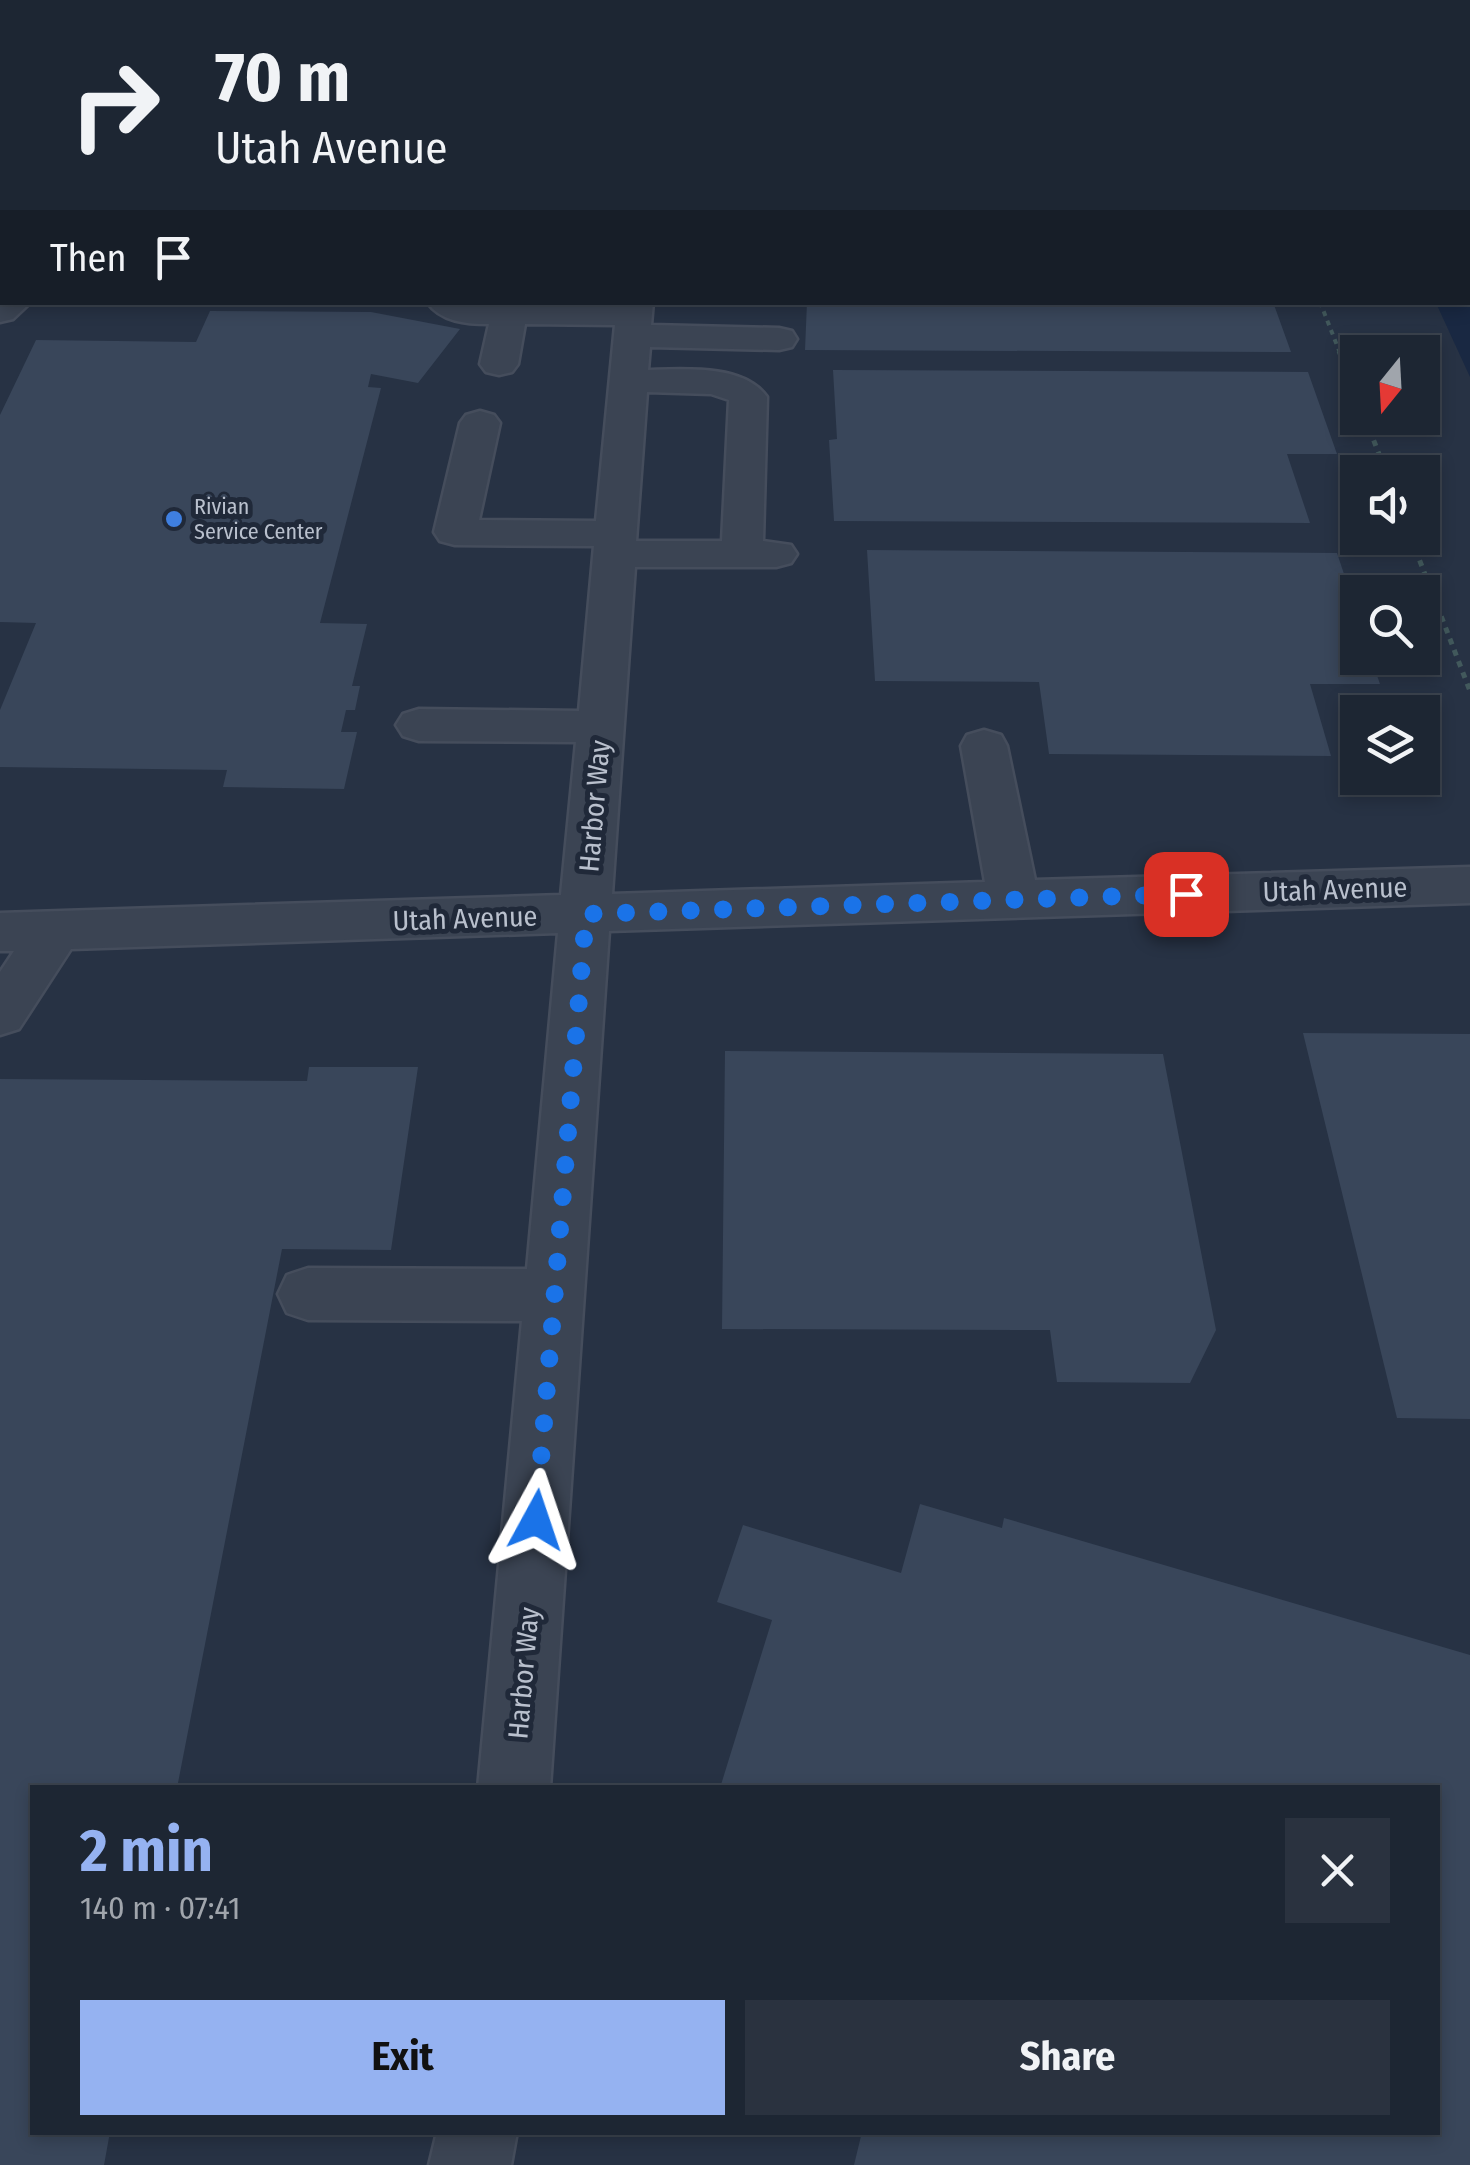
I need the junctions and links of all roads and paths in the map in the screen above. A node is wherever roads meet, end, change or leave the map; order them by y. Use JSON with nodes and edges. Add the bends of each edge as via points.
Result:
{"nodes":[{"id":1,"x":451,"y":305,"type":"edge"},
{"id":2,"x":1321,"y":305,"type":"edge"},
{"id":3,"x":509,"y":314,"type":"junction"},
{"id":4,"x":634,"y":318,"type":"edge"},
{"id":5,"x":780,"y":338,"type":"dead end"},
{"id":6,"x":1340,"y":353,"type":"edge"},
{"id":7,"x":500,"y":364,"type":"dead end"},
{"id":8,"x":629,"y":382,"type":"junction"},
{"id":9,"x":480,"y":423,"type":"dead end"},
{"id":10,"x":616,"y":544,"type":"junction"},
{"id":11,"x":1418,"y":555,"type":"edge"},
{"id":12,"x":1470,"y":690,"type":"edge"},
{"id":13,"x":418,"y":724,"type":"dead end"},
{"id":14,"x":601,"y":727,"type":"junction"},
{"id":15,"x":984,"y":746,"type":"dead end"},
{"id":16,"x":1470,"y":885,"type":"edge"},
{"id":17,"x":1014,"y":900,"type":"junction"},
{"id":18,"x":586,"y":914,"type":"junction"},
{"id":19,"x":56,"y":930,"type":"junction"},
{"id":20,"x":0,"y":932,"type":"edge"},
{"id":21,"x":0,"y":1014,"type":"edge"},
{"id":22,"x":308,"y":1294,"type":"dead end"},
{"id":23,"x":554,"y":1295,"type":"junction"},
{"id":24,"x":514,"y":1785,"type":"edge"},
{"id":25,"x":476,"y":2135,"type":"edge"},
{"id":26,"x":470,"y":2165,"type":"edge"}],
"edges":[{"from":1,"to":3,"type":"street","via":[[467,313]]},
{"from":2,"to":6,"type":"path"},
{"from":3,"to":4,"type":"street"},
{"from":3,"to":7,"type":"street"},
{"from":4,"to":5,"type":"street"},
{"from":4,"to":8,"type":"street","name":"Harbor Way"},
{"from":8,"to":10,"type":"street","name":"Harbor Way"},
{"from":8,"to":10,"type":"street","via":[[742,389],[748,397],[759,554]]},
{"from":9,"to":10,"type":"street","via":[[455,532]]},
{"from":10,"to":14,"type":"street","name":"Harbor Way"},
{"from":11,"to":12,"type":"path"},
{"from":13,"to":14,"type":"street"},
{"from":14,"to":18,"type":"street","name":"Harbor Way"},
{"from":15,"to":17,"type":"street"},
{"from":16,"to":17,"type":"street","name":"Utah Avenue"},
{"from":17,"to":18,"type":"street","name":"Utah Avenue"},
{"from":18,"to":19,"type":"street","name":"Utah Avenue"},
{"from":18,"to":23,"type":"street","name":"Harbor Way"},
{"from":19,"to":20,"type":"street","name":"Utah Avenue"},
{"from":19,"to":21,"type":"street"},
{"from":22,"to":23,"type":"street"},
{"from":23,"to":24,"type":"street","name":"Harbor Way"},
{"from":25,"to":26,"type":"street"}]}
